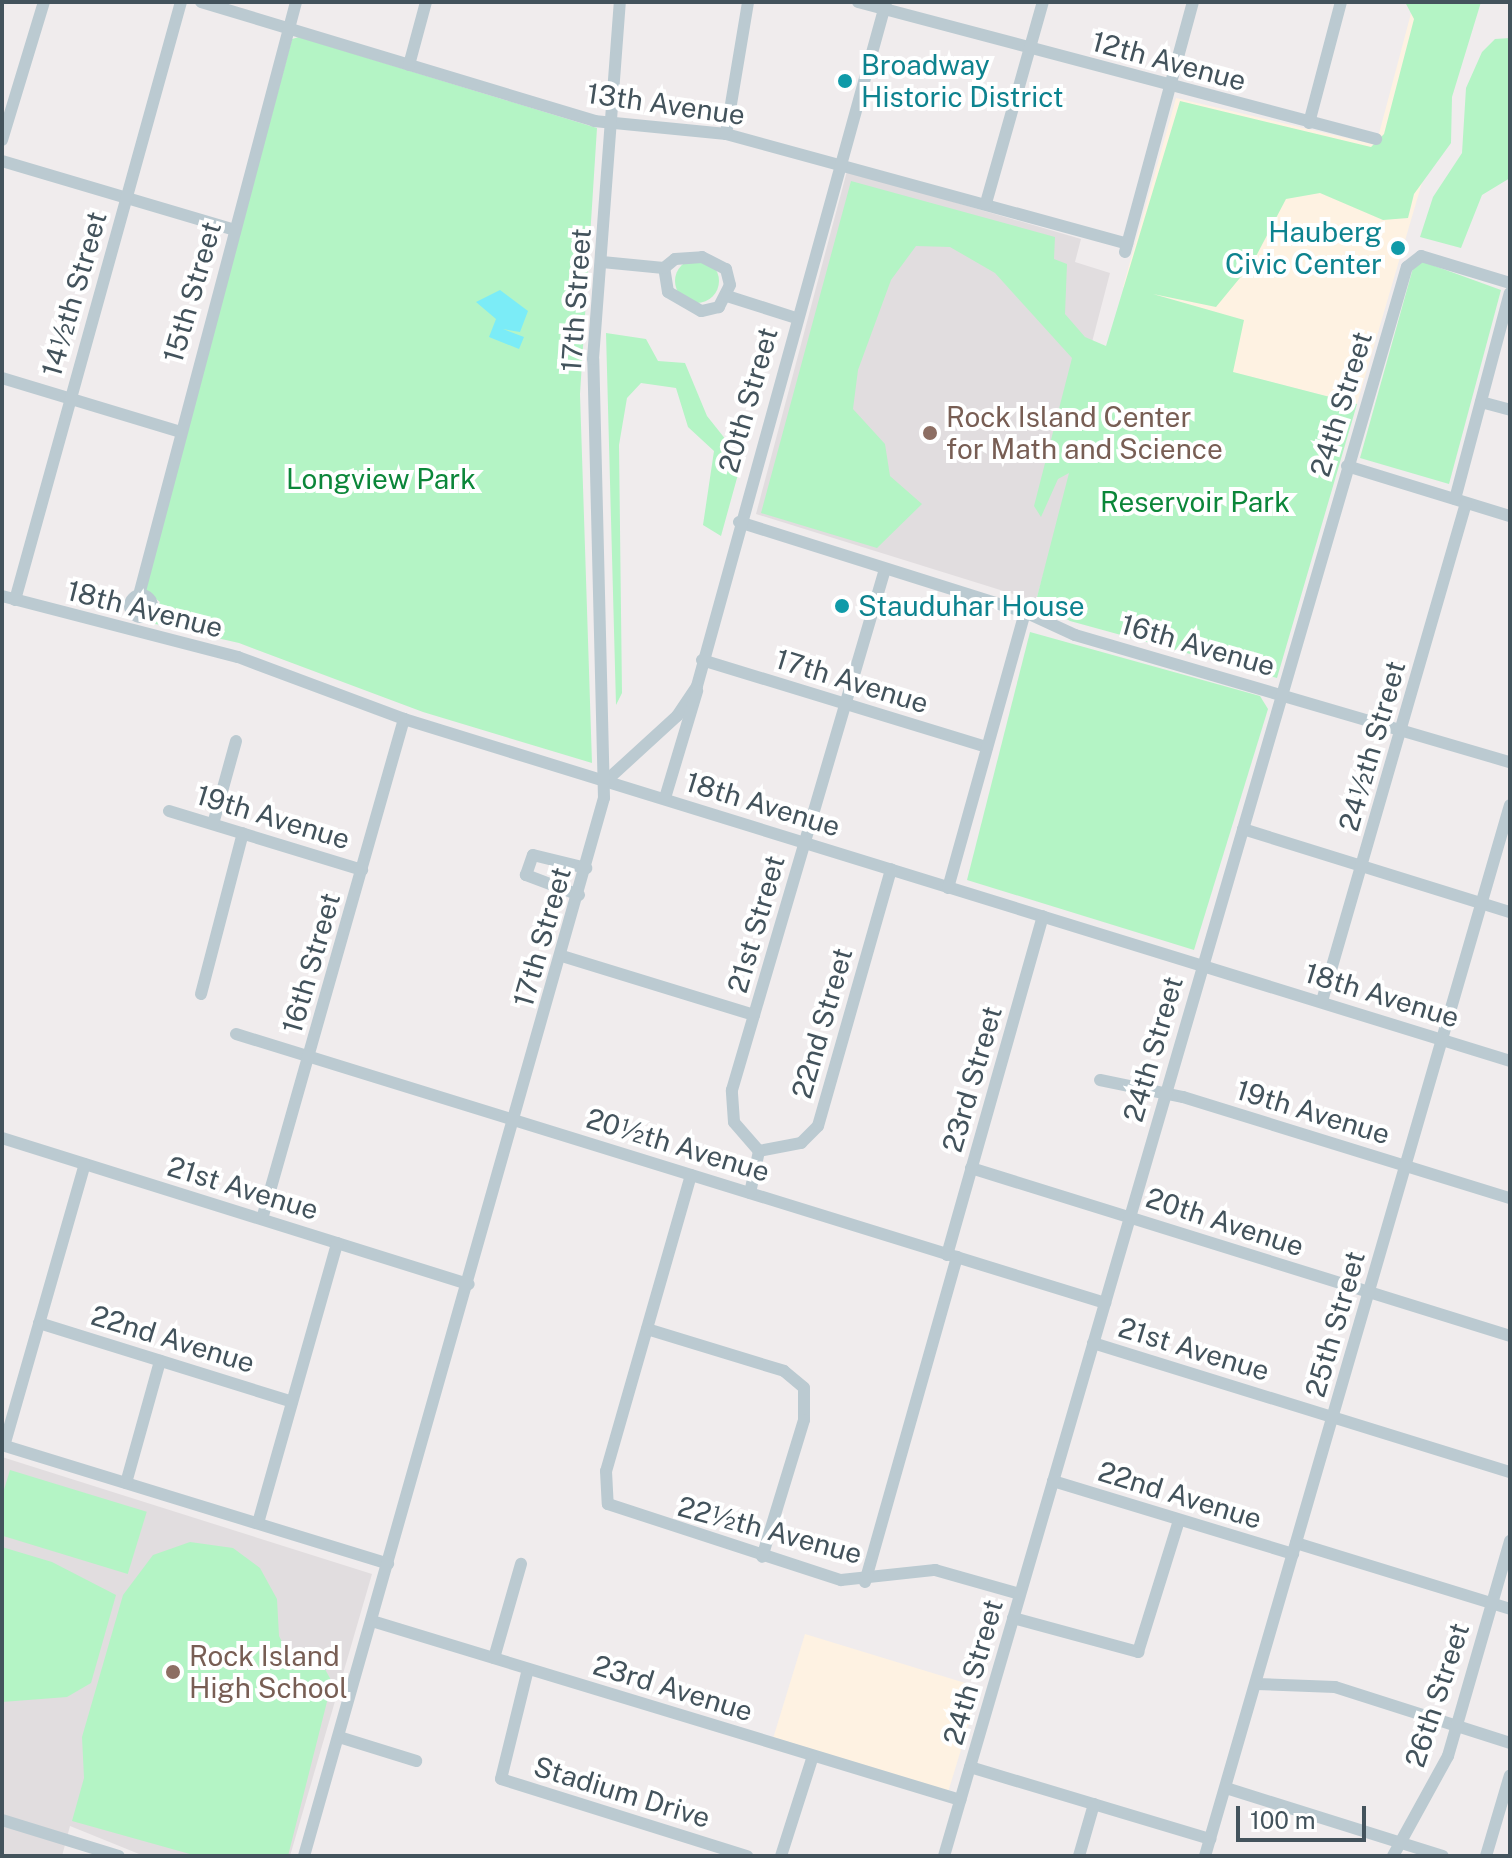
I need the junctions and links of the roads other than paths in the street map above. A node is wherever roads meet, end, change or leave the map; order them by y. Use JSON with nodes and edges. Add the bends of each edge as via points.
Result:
{"nodes":[{"id":1,"x":44,"y":2,"type":"edge"},
{"id":2,"x":181,"y":2,"type":"edge"},
{"id":3,"x":201,"y":2,"type":"edge"},
{"id":4,"x":296,"y":2,"type":"edge"},
{"id":5,"x":426,"y":2,"type":"edge"},
{"id":6,"x":620,"y":2,"type":"edge"},
{"id":7,"x":748,"y":2,"type":"edge"},
{"id":8,"x":858,"y":2,"type":"edge"},
{"id":9,"x":1043,"y":2,"type":"edge"},
{"id":10,"x":1193,"y":2,"type":"edge"},
{"id":11,"x":1341,"y":2,"type":"edge"},
{"id":12,"x":885,"y":6,"type":"edge"},
{"id":13,"x":288,"y":29,"type":"junction"},
{"id":14,"x":1030,"y":50,"type":"junction"},
{"id":15,"x":409,"y":65,"type":"junction"},
{"id":16,"x":1169,"y":86,"type":"junction"},
{"id":17,"x":1309,"y":123,"type":"junction"},
{"id":18,"x":612,"y":124,"type":"junction"},
{"id":19,"x":726,"y":134,"type":"junction"},
{"id":20,"x":1376,"y":139,"type":"dead end"},
{"id":21,"x":2,"y":140,"type":"edge"},
{"id":22,"x":2,"y":161,"type":"edge"},
{"id":23,"x":840,"y":164,"type":"junction"},
{"id":24,"x":126,"y":198,"type":"junction"},
{"id":25,"x":986,"y":203,"type":"junction"},
{"id":26,"x":235,"y":230,"type":"junction"},
{"id":27,"x":602,"y":262,"type":"junction"},
{"id":28,"x":664,"y":268,"type":"junction"},
{"id":29,"x":1510,"y":283,"type":"edge"},
{"id":30,"x":1510,"y":293,"type":"edge"},
{"id":31,"x":727,"y":296,"type":"junction"},
{"id":32,"x":796,"y":318,"type":"junction"},
{"id":33,"x":2,"y":378,"type":"edge"},
{"id":34,"x":70,"y":399,"type":"junction"},
{"id":35,"x":1481,"y":402,"type":"junction"},
{"id":36,"x":1510,"y":410,"type":"edge"},
{"id":37,"x":178,"y":431,"type":"junction"},
{"id":38,"x":1347,"y":466,"type":"junction"},
{"id":39,"x":1460,"y":501,"type":"junction"},
{"id":40,"x":1510,"y":516,"type":"edge"},
{"id":41,"x":739,"y":522,"type":"junction"},
{"id":42,"x":885,"y":569,"type":"junction"},
{"id":43,"x":139,"y":595,"type":"dead end"},
{"id":44,"x":8,"y":598,"type":"edge"},
{"id":45,"x":1025,"y":612,"type":"junction"},
{"id":46,"x":702,"y":660,"type":"junction"},
{"id":47,"x":697,"y":686,"type":"junction"},
{"id":48,"x":1282,"y":693,"type":"junction"},
{"id":49,"x":846,"y":707,"type":"junction"},
{"id":50,"x":404,"y":719,"type":"junction"},
{"id":51,"x":1402,"y":728,"type":"junction"},
{"id":52,"x":236,"y":741,"type":"dead end"},
{"id":53,"x":987,"y":747,"type":"junction"},
{"id":54,"x":1510,"y":762,"type":"edge"},
{"id":55,"x":607,"y":780,"type":"junction"},
{"id":56,"x":665,"y":798,"type":"junction"},
{"id":57,"x":1510,"y":805,"type":"edge"},
{"id":58,"x":169,"y":811,"type":"dead end"},
{"id":59,"x":213,"y":824,"type":"junction"},
{"id":60,"x":1243,"y":829,"type":"junction"},
{"id":61,"x":243,"y":833,"type":"junction"},
{"id":62,"x":807,"y":841,"type":"junction"},
{"id":63,"x":1363,"y":866,"type":"junction"},
{"id":64,"x":586,"y":868,"type":"junction"},
{"id":65,"x":891,"y":869,"type":"junction"},
{"id":66,"x":362,"y":870,"type":"junction"},
{"id":67,"x":948,"y":888,"type":"junction"},
{"id":68,"x":579,"y":895,"type":"junction"},
{"id":69,"x":1482,"y":903,"type":"junction"},
{"id":70,"x":1510,"y":912,"type":"edge"},
{"id":71,"x":1043,"y":916,"type":"junction"},
{"id":72,"x":562,"y":956,"type":"junction"},
{"id":73,"x":1202,"y":965,"type":"junction"},
{"id":74,"x":201,"y":994,"type":"dead end"},
{"id":75,"x":1322,"y":1001,"type":"junction"},
{"id":76,"x":754,"y":1015,"type":"junction"},
{"id":77,"x":236,"y":1034,"type":"dead end"},
{"id":78,"x":1442,"y":1039,"type":"junction"},
{"id":79,"x":309,"y":1055,"type":"junction"},
{"id":80,"x":1510,"y":1061,"type":"edge"},
{"id":81,"x":1100,"y":1080,"type":"dead end"},
{"id":82,"x":1165,"y":1096,"type":"junction"},
{"id":83,"x":515,"y":1120,"type":"junction"},
{"id":84,"x":2,"y":1138,"type":"edge"},
{"id":85,"x":759,"y":1151,"type":"junction"},
{"id":86,"x":85,"y":1164,"type":"junction"},
{"id":87,"x":1406,"y":1166,"type":"junction"},
{"id":88,"x":971,"y":1168,"type":"junction"},
{"id":89,"x":691,"y":1175,"type":"junction"},
{"id":90,"x":750,"y":1193,"type":"junction"},
{"id":91,"x":1510,"y":1198,"type":"edge"},
{"id":92,"x":1130,"y":1217,"type":"junction"},
{"id":93,"x":262,"y":1219,"type":"junction"},
{"id":94,"x":337,"y":1243,"type":"junction"},
{"id":95,"x":952,"y":1256,"type":"junction"},
{"id":96,"x":469,"y":1284,"type":"junction"},
{"id":97,"x":1369,"y":1292,"type":"junction"},
{"id":98,"x":1105,"y":1303,"type":"junction"},
{"id":99,"x":39,"y":1323,"type":"junction"},
{"id":100,"x":647,"y":1329,"type":"junction"},
{"id":101,"x":1510,"y":1336,"type":"edge"},
{"id":102,"x":1093,"y":1343,"type":"junction"},
{"id":103,"x":160,"y":1361,"type":"junction"},
{"id":104,"x":292,"y":1402,"type":"junction"},
{"id":105,"x":1333,"y":1417,"type":"junction"},
{"id":106,"x":3,"y":1445,"type":"edge"},
{"id":107,"x":1510,"y":1472,"type":"edge"},
{"id":108,"x":1053,"y":1481,"type":"junction"},
{"id":109,"x":126,"y":1483,"type":"junction"},
{"id":110,"x":1179,"y":1520,"type":"junction"},
{"id":111,"x":258,"y":1523,"type":"junction"},
{"id":112,"x":1510,"y":1541,"type":"edge"},
{"id":113,"x":1295,"y":1549,"type":"junction"},
{"id":114,"x":762,"y":1557,"type":"junction"},
{"id":115,"x":388,"y":1564,"type":"junction"},
{"id":116,"x":521,"y":1564,"type":"dead end"},
{"id":117,"x":865,"y":1582,"type":"junction"},
{"id":118,"x":1020,"y":1594,"type":"junction"},
{"id":119,"x":1491,"y":1603,"type":"junction"},
{"id":120,"x":1510,"y":1609,"type":"edge"},
{"id":121,"x":1013,"y":1618,"type":"junction"},
{"id":122,"x":372,"y":1621,"type":"junction"},
{"id":123,"x":494,"y":1658,"type":"junction"},
{"id":124,"x":528,"y":1669,"type":"junction"},
{"id":125,"x":1256,"y":1684,"type":"junction"},
{"id":126,"x":1457,"y":1727,"type":"junction"},
{"id":127,"x":339,"y":1737,"type":"junction"},
{"id":128,"x":1510,"y":1743,"type":"edge"},
{"id":129,"x":813,"y":1756,"type":"junction"},
{"id":130,"x":416,"y":1761,"type":"dead end"},
{"id":131,"x":970,"y":1767,"type":"junction"},
{"id":132,"x":1510,"y":1775,"type":"edge"},
{"id":133,"x":1226,"y":1788,"type":"junction"},
{"id":134,"x":960,"y":1800,"type":"junction"},
{"id":135,"x":1094,"y":1804,"type":"junction"},
{"id":136,"x":2,"y":1820,"type":"edge"},
{"id":137,"x":1210,"y":1839,"type":"junction"},
{"id":138,"x":1397,"y":1841,"type":"junction"},
{"id":139,"x":119,"y":1856,"type":"edge"},
{"id":140,"x":304,"y":1856,"type":"edge"},
{"id":141,"x":747,"y":1856,"type":"edge"},
{"id":142,"x":781,"y":1856,"type":"edge"},
{"id":143,"x":944,"y":1856,"type":"edge"},
{"id":144,"x":1079,"y":1856,"type":"edge"},
{"id":145,"x":1205,"y":1856,"type":"edge"},
{"id":146,"x":1393,"y":1856,"type":"edge"},
{"id":147,"x":1443,"y":1856,"type":"edge"},
{"id":148,"x":1486,"y":1856,"type":"edge"}],
"edges":[{"from":1,"to":21,"type":"street"},
{"from":2,"to":24,"type":"street","name":"14½th Street"},
{"from":3,"to":13,"type":"street","name":"13th Avenue"},
{"from":4,"to":13,"type":"street","name":"15th Street"},
{"from":5,"to":15,"type":"street"},
{"from":6,"to":18,"type":"street","name":"17th Street"},
{"from":7,"to":19,"type":"street"},
{"from":8,"to":12,"type":"street","name":"12th Avenue"},
{"from":9,"to":14,"type":"street"},
{"from":10,"to":16,"type":"street"},
{"from":11,"to":17,"type":"street"},
{"from":12,"to":14,"type":"street","name":"12th Avenue"},
{"from":12,"to":23,"type":"street","name":"20th Street"},
{"from":13,"to":15,"type":"street","name":"13th Avenue"},
{"from":13,"to":26,"type":"street","name":"15th Street"},
{"from":14,"to":16,"type":"street","name":"12th Avenue"},
{"from":14,"to":25,"type":"street"},
{"from":15,"to":18,"type":"street","name":"13th Avenue"},
{"from":16,"to":17,"type":"street","name":"12th Avenue"},
{"from":16,"to":25,"type":"street","name":"13th Avenue","via":[[1126,248]]},
{"from":17,"to":20,"type":"street","name":"12th Avenue"},
{"from":18,"to":19,"type":"street","name":"13th Avenue"},
{"from":18,"to":27,"type":"street","name":"17th Street"},
{"from":19,"to":23,"type":"street","name":"13th Avenue"},
{"from":22,"to":24,"type":"street"},
{"from":23,"to":25,"type":"street","name":"13th Avenue"},
{"from":23,"to":32,"type":"street","name":"20th Street"},
{"from":24,"to":26,"type":"street"},
{"from":24,"to":34,"type":"street","name":"14½th Street"},
{"from":26,"to":37,"type":"street","name":"15th Street"},
{"from":27,"to":28,"type":"street"},
{"from":27,"to":55,"type":"street","name":"17th Street","via":[[593,359]]},
{"from":28,"to":31,"type":"street","via":[[686,257],[718,262],[727,274]]},
{"from":28,"to":31,"type":"street","via":[[668,292],[692,309],[719,307]]},
{"from":29,"to":38,"type":"street","name":"24th Street","via":[[1412,258]]},
{"from":30,"to":35,"type":"street","name":"24½th Street"},
{"from":31,"to":32,"type":"street"},
{"from":32,"to":41,"type":"street","name":"20th Street"},
{"from":33,"to":34,"type":"street"},
{"from":34,"to":37,"type":"street"},
{"from":34,"to":44,"type":"street","name":"14½th Street"},
{"from":35,"to":36,"type":"street"},
{"from":35,"to":39,"type":"street","name":"24½th Street"},
{"from":37,"to":43,"type":"street","name":"15th Street"},
{"from":38,"to":39,"type":"street"},
{"from":38,"to":48,"type":"street","name":"24th Street"},
{"from":39,"to":40,"type":"street"},
{"from":39,"to":51,"type":"street","name":"24½th Street"},
{"from":41,"to":42,"type":"street","name":"16th Avenue"},
{"from":41,"to":46,"type":"street","name":"20th Street"},
{"from":42,"to":45,"type":"street","name":"16th Avenue"},
{"from":42,"to":49,"type":"street","name":"21st Street"},
{"from":44,"to":50,"type":"street","name":"18th Avenue","via":[[238,657]]},
{"from":45,"to":48,"type":"street","name":"16th Avenue","via":[[1075,635]]},
{"from":45,"to":53,"type":"street"},
{"from":46,"to":47,"type":"street","name":"20th Street"},
{"from":46,"to":49,"type":"street","name":"17th Avenue"},
{"from":47,"to":55,"type":"street","name":"20th Street","via":[[677,716]]},
{"from":47,"to":56,"type":"street"},
{"from":48,"to":51,"type":"street","name":"16th Avenue"},
{"from":48,"to":60,"type":"street","name":"24th Street"},
{"from":49,"to":53,"type":"street","name":"17th Avenue"},
{"from":49,"to":62,"type":"street","name":"21st Street"},
{"from":50,"to":55,"type":"street","name":"18th Avenue"},
{"from":50,"to":66,"type":"street","name":"16th Street"},
{"from":51,"to":54,"type":"street","name":"16th Avenue"},
{"from":51,"to":63,"type":"street","name":"24½th Street"},
{"from":52,"to":59,"type":"street"},
{"from":53,"to":67,"type":"street"},
{"from":55,"to":56,"type":"street","name":"18th Avenue"},
{"from":55,"to":64,"type":"street","name":"17th Street"},
{"from":56,"to":62,"type":"street","name":"18th Avenue"},
{"from":57,"to":69,"type":"street","name":"25th Street"},
{"from":58,"to":59,"type":"street","name":"19th Avenue"},
{"from":59,"to":61,"type":"street","name":"19th Avenue"},
{"from":60,"to":63,"type":"street"},
{"from":60,"to":73,"type":"street","name":"24th Street"},
{"from":61,"to":66,"type":"street","name":"19th Avenue"},
{"from":61,"to":74,"type":"street"},
{"from":62,"to":65,"type":"street","name":"18th Avenue"},
{"from":62,"to":76,"type":"street","name":"21st Street"},
{"from":63,"to":69,"type":"street"},
{"from":63,"to":75,"type":"street","name":"24½th Street"},
{"from":64,"to":68,"type":"street","name":"17th Street"},
{"from":64,"to":68,"type":"street","via":[[533,855],[526,875]]},
{"from":65,"to":67,"type":"street","name":"18th Avenue"},
{"from":65,"to":85,"type":"street","name":"22nd Street","via":[[818,1126],[801,1143]]},
{"from":66,"to":79,"type":"street","name":"16th Street"},
{"from":67,"to":71,"type":"street","name":"18th Avenue"},
{"from":68,"to":72,"type":"street","name":"17th Street"},
{"from":69,"to":70,"type":"street"},
{"from":69,"to":78,"type":"street","name":"25th Street"},
{"from":71,"to":73,"type":"street","name":"18th Avenue"},
{"from":71,"to":88,"type":"street","name":"23rd Street"},
{"from":72,"to":76,"type":"street"},
{"from":72,"to":83,"type":"street","name":"17th Street"},
{"from":73,"to":75,"type":"street","name":"18th Avenue"},
{"from":73,"to":82,"type":"street","name":"24th Street"},
{"from":75,"to":78,"type":"street","name":"18th Avenue"},
{"from":76,"to":85,"type":"street","name":"21st Street","via":[[730,1108]]},
{"from":77,"to":79,"type":"street","name":"20½th Avenue"},
{"from":78,"to":80,"type":"street","name":"18th Avenue"},
{"from":78,"to":87,"type":"street","name":"25th Street"},
{"from":79,"to":83,"type":"street","name":"20½th Avenue"},
{"from":79,"to":93,"type":"street","name":"16th Street"},
{"from":81,"to":82,"type":"street","name":"19th Avenue"},
{"from":82,"to":87,"type":"street","name":"19th Avenue"},
{"from":82,"to":92,"type":"street","name":"24th Street"},
{"from":83,"to":89,"type":"street","name":"20½th Avenue"},
{"from":83,"to":96,"type":"street","name":"17th Street"},
{"from":84,"to":86,"type":"street","name":"21st Avenue"},
{"from":85,"to":90,"type":"street"},
{"from":86,"to":93,"type":"street","name":"21st Avenue"},
{"from":86,"to":99,"type":"street"},
{"from":87,"to":91,"type":"street","name":"19th Avenue"},
{"from":87,"to":97,"type":"street","name":"25th Street"},
{"from":88,"to":92,"type":"street","name":"20th Avenue"},
{"from":88,"to":95,"type":"street","name":"23rd Street"},
{"from":89,"to":90,"type":"street","name":"20½th Avenue"},
{"from":89,"to":100,"type":"street"},
{"from":90,"to":95,"type":"street","name":"20½th Avenue"},
{"from":92,"to":97,"type":"street","name":"20th Avenue"},
{"from":92,"to":98,"type":"street","name":"24th Street"},
{"from":93,"to":94,"type":"street","name":"21st Avenue"},
{"from":94,"to":96,"type":"street","name":"21st Avenue"},
{"from":94,"to":104,"type":"street"},
{"from":95,"to":98,"type":"street","name":"20½th Avenue"},
{"from":95,"to":117,"type":"street","name":"23rd Street"},
{"from":96,"to":115,"type":"street","name":"17th Street"},
{"from":97,"to":101,"type":"street","name":"20th Avenue"},
{"from":97,"to":105,"type":"street","name":"25th Street"},
{"from":98,"to":102,"type":"street","name":"24th Street"},
{"from":99,"to":103,"type":"street","name":"22nd Avenue"},
{"from":99,"to":106,"type":"street"},
{"from":100,"to":114,"type":"street","name":"22½th Avenue","via":[[606,1471],[606,1501],[627,1515]]},
{"from":100,"to":114,"type":"street","via":[[784,1371],[804,1388],[804,1420]]},
{"from":102,"to":105,"type":"street","name":"21st Avenue"},
{"from":102,"to":108,"type":"street","name":"24th Street"},
{"from":103,"to":104,"type":"street","name":"22nd Avenue"},
{"from":103,"to":109,"type":"street"},
{"from":104,"to":111,"type":"street"},
{"from":105,"to":107,"type":"street","name":"21st Avenue"},
{"from":105,"to":113,"type":"street","name":"25th Street"},
{"from":106,"to":109,"type":"street"},
{"from":108,"to":110,"type":"street","name":"22nd Avenue"},
{"from":108,"to":118,"type":"street","name":"24th Street"},
{"from":109,"to":111,"type":"street"},
{"from":110,"to":113,"type":"street","name":"22nd Avenue"},
{"from":110,"to":121,"type":"street","via":[[1142,1650],[1130,1653]]},
{"from":111,"to":115,"type":"street"},
{"from":112,"to":119,"type":"street","name":"26th Street"},
{"from":113,"to":119,"type":"street","name":"22nd Avenue"},
{"from":113,"to":125,"type":"street","name":"25th Street"},
{"from":114,"to":117,"type":"street","name":"22½th Avenue"},
{"from":115,"to":122,"type":"street","name":"17th Street"},
{"from":116,"to":123,"type":"street"},
{"from":117,"to":118,"type":"street","name":"22½th Avenue","via":[[935,1570]]},
{"from":118,"to":121,"type":"street","name":"24th Street"},
{"from":119,"to":120,"type":"street","name":"22nd Avenue"},
{"from":119,"to":126,"type":"street","name":"26th Street"},
{"from":121,"to":131,"type":"street","name":"24th Street"},
{"from":122,"to":123,"type":"street","name":"23rd Avenue"},
{"from":122,"to":127,"type":"street","name":"17th Street"},
{"from":123,"to":124,"type":"street","name":"23rd Avenue"},
{"from":124,"to":129,"type":"street","name":"23rd Avenue"},
{"from":124,"to":141,"type":"street","name":"Stadium Drive","via":[[501,1779]]},
{"from":125,"to":126,"type":"street","via":[[1335,1687]]},
{"from":125,"to":133,"type":"street","name":"25th Street"},
{"from":126,"to":128,"type":"street"},
{"from":126,"to":138,"type":"street","name":"26th Street","via":[[1441,1773]]},
{"from":127,"to":130,"type":"street"},
{"from":127,"to":140,"type":"street","name":"17th Street"},
{"from":129,"to":134,"type":"street","name":"23rd Avenue"},
{"from":129,"to":142,"type":"street"},
{"from":131,"to":134,"type":"street","name":"24th Street"},
{"from":131,"to":135,"type":"street"},
{"from":132,"to":148,"type":"street"},
{"from":133,"to":137,"type":"street","name":"25th Street"},
{"from":133,"to":138,"type":"street"},
{"from":134,"to":143,"type":"street","name":"24th Street"},
{"from":135,"to":137,"type":"street"},
{"from":135,"to":144,"type":"street"},
{"from":136,"to":139,"type":"street"},
{"from":137,"to":145,"type":"street","name":"25th Street"},
{"from":138,"to":146,"type":"street","name":"26th Street"},
{"from":138,"to":147,"type":"street"}]}
